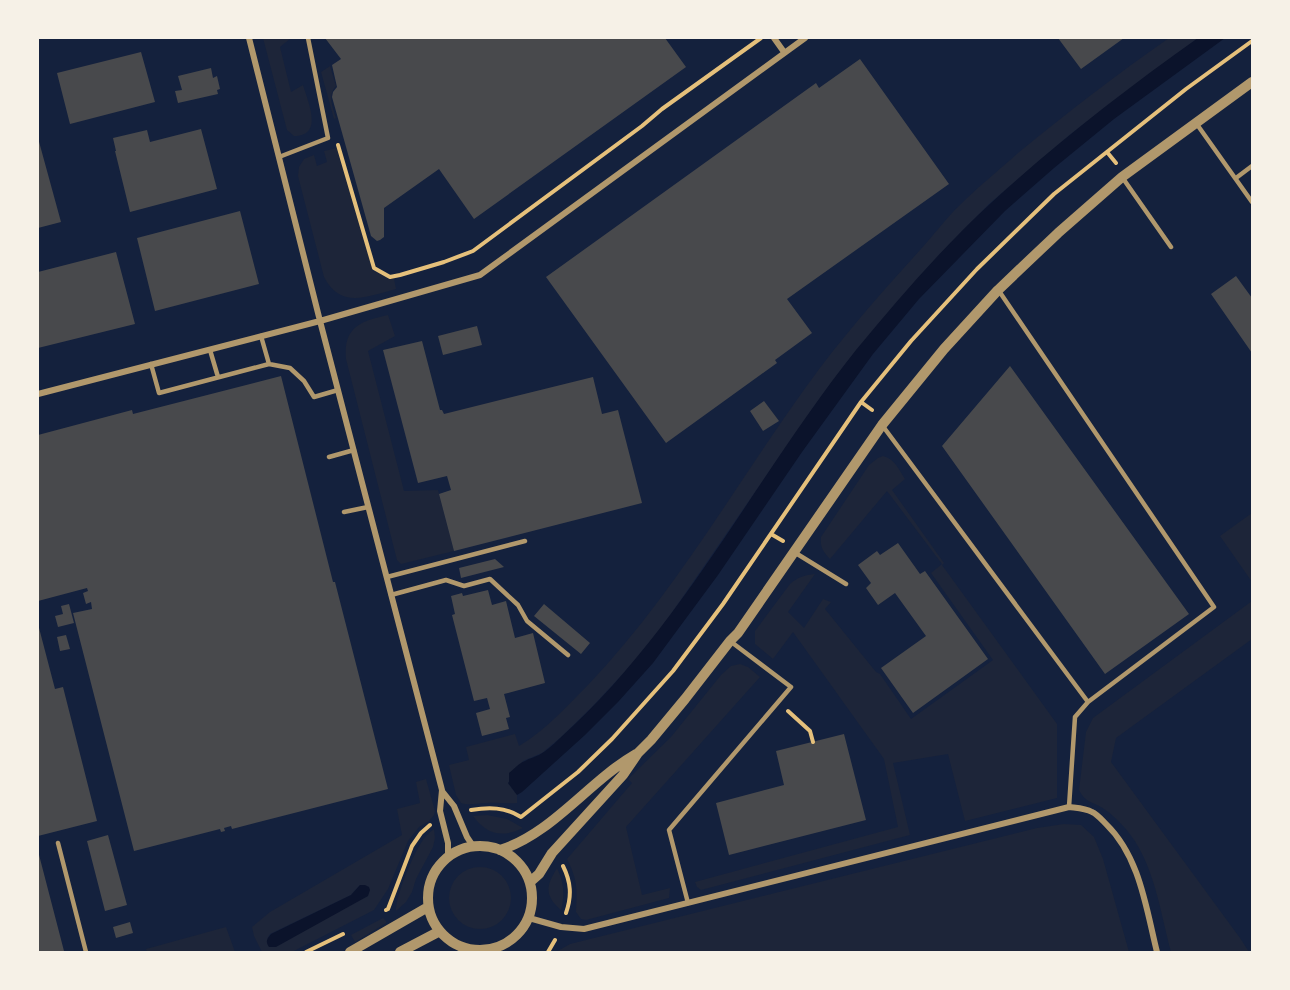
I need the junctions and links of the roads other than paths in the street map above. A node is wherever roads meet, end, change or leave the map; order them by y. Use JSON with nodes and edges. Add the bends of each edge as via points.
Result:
{"nodes":[{"id":1,"x":249,"y":38,"type":"edge"},
{"id":2,"x":308,"y":38,"type":"edge"},
{"id":3,"x":774,"y":38,"type":"edge"},
{"id":4,"x":805,"y":38,"type":"edge"},
{"id":5,"x":784,"y":52,"type":"junction"},
{"id":6,"x":1252,"y":82,"type":"edge"},
{"id":7,"x":1196,"y":123,"type":"junction"},
{"id":8,"x":279,"y":157,"type":"junction"},
{"id":9,"x":1252,"y":166,"type":"edge"},
{"id":10,"x":1122,"y":177,"type":"junction"},
{"id":11,"x":1236,"y":178,"type":"junction"},
{"id":12,"x":1252,"y":202,"type":"edge"},
{"id":13,"x":1171,"y":247,"type":"dead end"},
{"id":14,"x":998,"y":290,"type":"junction"},
{"id":15,"x":320,"y":321,"type":"junction"},
{"id":16,"x":261,"y":336,"type":"junction"},
{"id":17,"x":210,"y":350,"type":"junction"},
{"id":18,"x":151,"y":364,"type":"junction"},
{"id":19,"x":269,"y":364,"type":"junction"},
{"id":20,"x":218,"y":377,"type":"junction"},
{"id":21,"x":338,"y":390,"type":"junction"},
{"id":22,"x":38,"y":394,"type":"edge"},
{"id":23,"x":882,"y":424,"type":"junction"},
{"id":24,"x":354,"y":450,"type":"junction"},
{"id":25,"x":329,"y":457,"type":"dead end"},
{"id":26,"x":368,"y":507,"type":"junction"},
{"id":27,"x":344,"y":512,"type":"dead end"},
{"id":28,"x":525,"y":541,"type":"dead end"},
{"id":29,"x":794,"y":552,"type":"junction"},
{"id":30,"x":387,"y":577,"type":"junction"},
{"id":31,"x":846,"y":584,"type":"dead end"},
{"id":32,"x":391,"y":595,"type":"junction"},
{"id":33,"x":730,"y":641,"type":"junction"},
{"id":34,"x":568,"y":655,"type":"dead end"},
{"id":35,"x":1088,"y":702,"type":"junction"},
{"id":36,"x":638,"y":753,"type":"junction"},
{"id":37,"x":442,"y":790,"type":"junction"},
{"id":38,"x":1069,"y":807,"type":"junction"},
{"id":39,"x":58,"y":843,"type":"dead end"},
{"id":40,"x":473,"y":846,"type":"junction"},
{"id":41,"x":500,"y":850,"type":"junction"},
{"id":42,"x":448,"y":857,"type":"junction"},
{"id":43,"x":530,"y":882,"type":"junction"},
{"id":44,"x":688,"y":903,"type":"junction"},
{"id":45,"x":429,"y":907,"type":"junction"},
{"id":46,"x":529,"y":918,"type":"junction"},
{"id":47,"x":440,"y":931,"type":"junction"},
{"id":48,"x":485,"y":951,"type":"edge"},
{"id":49,"x":86,"y":952,"type":"edge"},
{"id":50,"x":350,"y":952,"type":"edge"},
{"id":51,"x":400,"y":952,"type":"edge"},
{"id":52,"x":1157,"y":952,"type":"edge"}],
"edges":[{"from":1,"to":8,"type":"street"},
{"from":2,"to":8,"type":"lane","via":[[328,138]]},
{"from":3,"to":5,"type":"street"},
{"from":4,"to":5,"type":"street"},
{"from":5,"to":15,"type":"street","via":[[480,275]]},
{"from":6,"to":7,"type":"street"},
{"from":7,"to":10,"type":"street"},
{"from":7,"to":11,"type":"lane"},
{"from":8,"to":15,"type":"street"},
{"from":9,"to":11,"type":"lane"},
{"from":10,"to":13,"type":"lane"},
{"from":10,"to":14,"type":"street"},
{"from":11,"to":12,"type":"lane"},
{"from":14,"to":23,"type":"street"},
{"from":14,"to":35,"type":"lane","via":[[1214,607]]},
{"from":15,"to":16,"type":"street"},
{"from":15,"to":21,"type":"street"},
{"from":16,"to":17,"type":"street"},
{"from":16,"to":19,"type":"lane"},
{"from":17,"to":18,"type":"street"},
{"from":17,"to":20,"type":"lane"},
{"from":18,"to":20,"type":"lane","via":[[159,393]]},
{"from":18,"to":22,"type":"street"},
{"from":19,"to":20,"type":"lane"},
{"from":19,"to":21,"type":"lane","via":[[290,368],[314,398]]},
{"from":21,"to":24,"type":"street"},
{"from":23,"to":29,"type":"street"},
{"from":23,"to":35,"type":"lane"},
{"from":24,"to":25,"type":"lane"},
{"from":24,"to":26,"type":"street"},
{"from":26,"to":27,"type":"lane"},
{"from":26,"to":30,"type":"street"},
{"from":28,"to":30,"type":"lane"},
{"from":29,"to":31,"type":"lane"},
{"from":29,"to":33,"type":"street"},
{"from":30,"to":32,"type":"street"},
{"from":32,"to":34,"type":"lane","via":[[446,580],[464,586],[490,579],[518,605],[527,621]]},
{"from":32,"to":37,"type":"street"},
{"from":33,"to":36,"type":"street"},
{"from":33,"to":44,"type":"lane","via":[[791,687],[669,830]]},
{"from":35,"to":38,"type":"lane","via":[[1075,717]]},
{"from":36,"to":41,"type":"street","via":[[620,763],[535,832]]},
{"from":36,"to":43,"type":"street"},
{"from":37,"to":40,"type":"street"},
{"from":37,"to":42,"type":"street","via":[[440,811]]},
{"from":38,"to":44,"type":"street"},
{"from":38,"to":52,"type":"street","via":[[1094,813],[1124,845],[1137,871]]},
{"from":39,"to":49,"type":"lane"},
{"from":40,"to":41,"type":"street"},
{"from":40,"to":42,"type":"street"},
{"from":41,"to":43,"type":"street","via":[[520,863]]},
{"from":42,"to":45,"type":"street","via":[[431,879]]},
{"from":43,"to":46,"type":"street"},
{"from":44,"to":46,"type":"street","via":[[584,929]]},
{"from":45,"to":47,"type":"street"},
{"from":45,"to":50,"type":"street"},
{"from":46,"to":48,"type":"street","via":[[512,940]]},
{"from":47,"to":48,"type":"street","via":[[460,946]]},
{"from":47,"to":51,"type":"street"}]}
